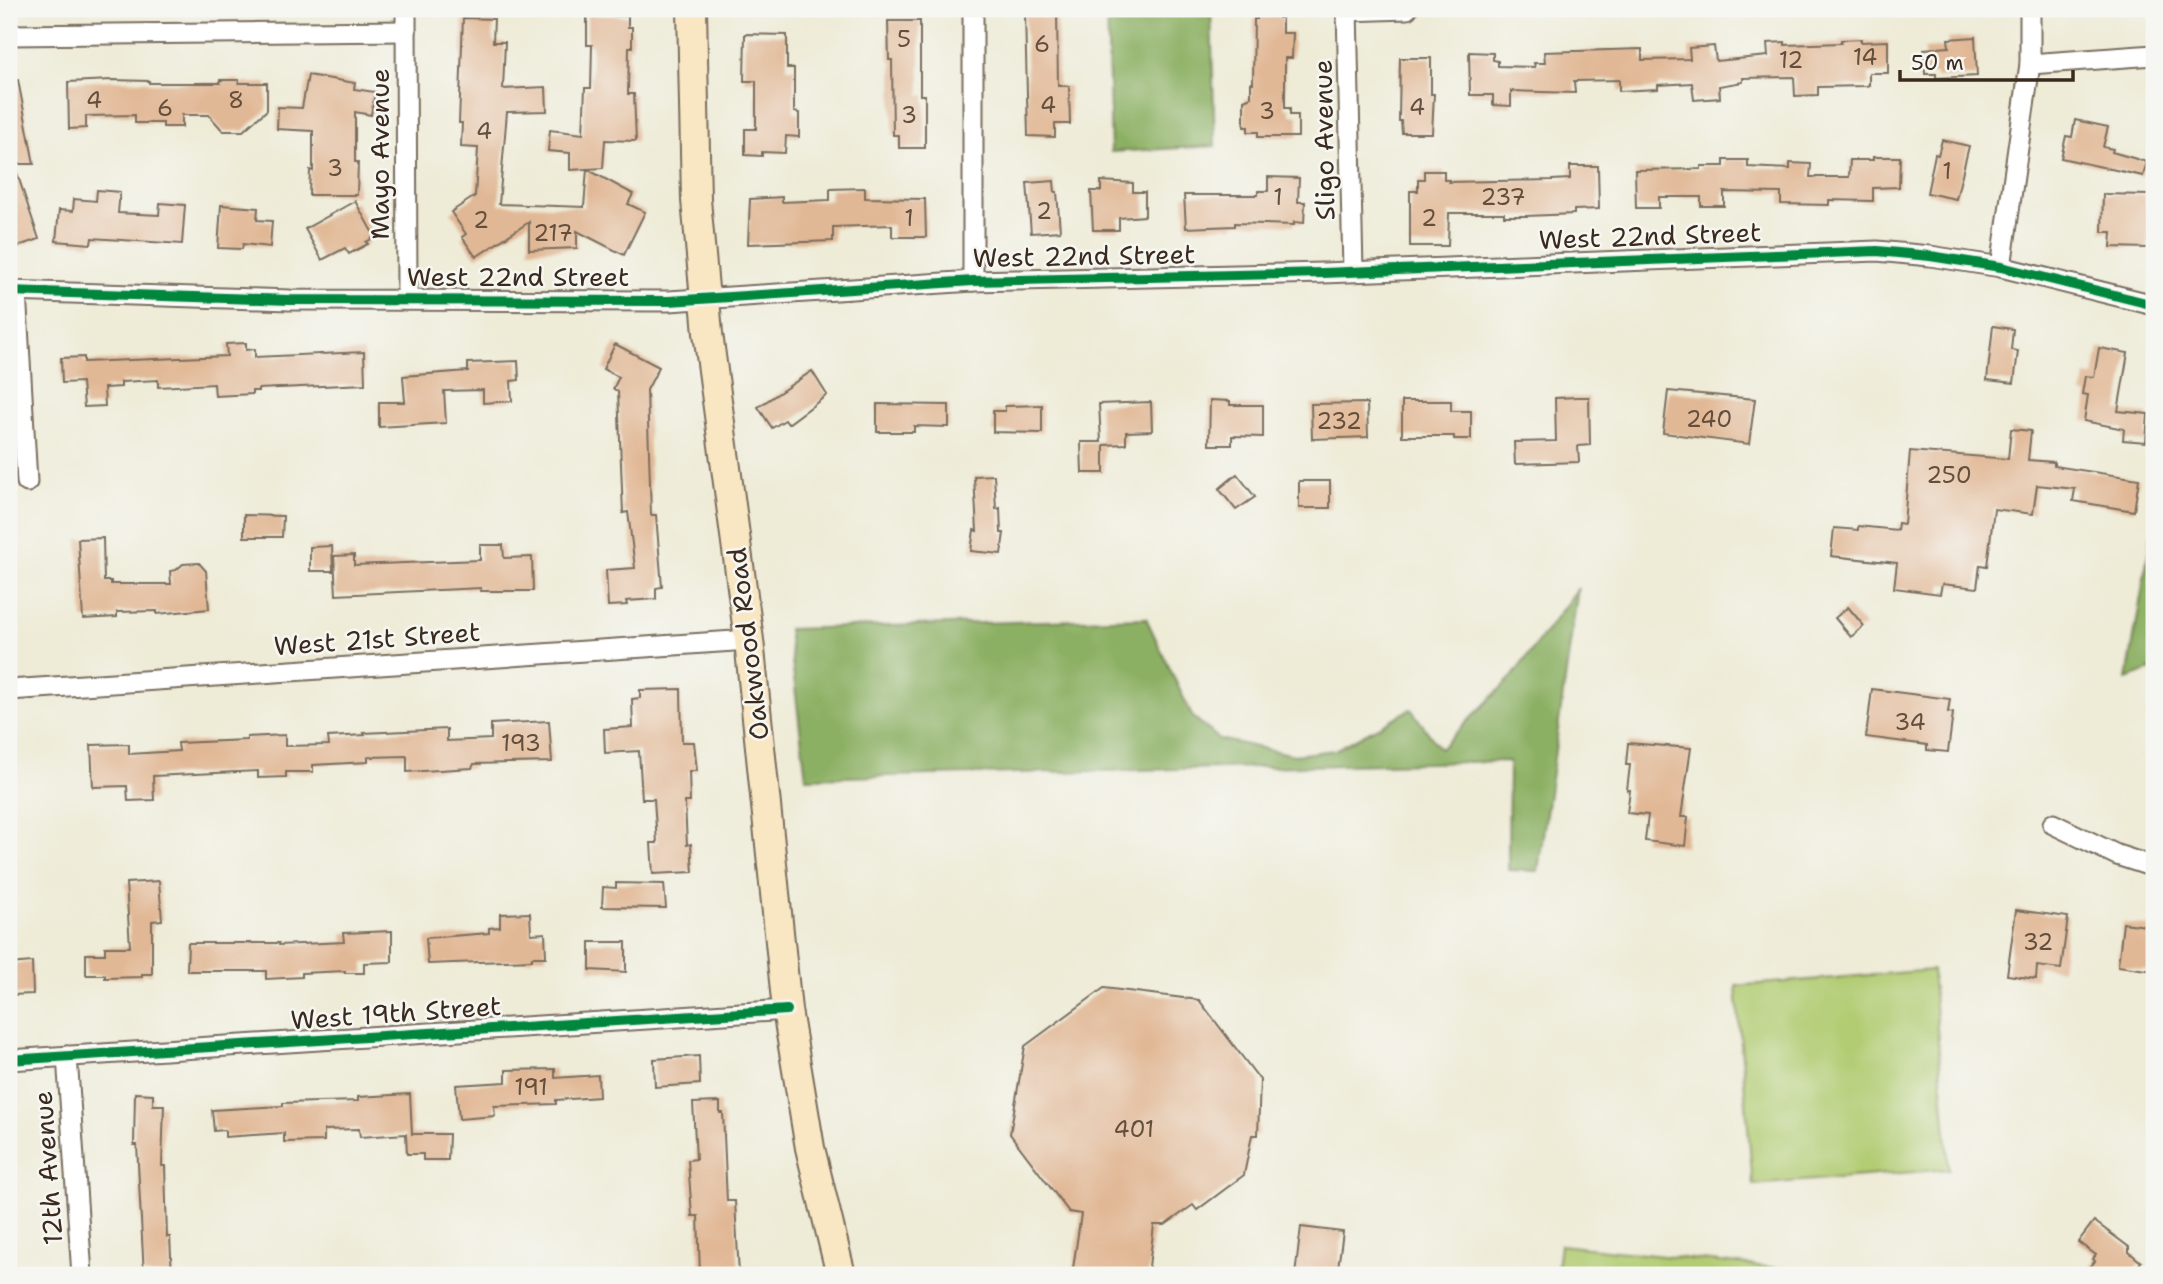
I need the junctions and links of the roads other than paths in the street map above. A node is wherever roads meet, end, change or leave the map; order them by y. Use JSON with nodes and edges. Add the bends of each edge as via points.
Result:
{"nodes":[{"id":1,"x":406,"y":9,"type":"edge"},
{"id":2,"x":692,"y":9,"type":"edge"},
{"id":3,"x":973,"y":9,"type":"edge"},
{"id":4,"x":1407,"y":9,"type":"edge"},
{"id":5,"x":2030,"y":9,"type":"edge"},
{"id":6,"x":1347,"y":10,"type":"edge"},
{"id":7,"x":406,"y":31,"type":"junction"},
{"id":8,"x":9,"y":35,"type":"edge"},
{"id":9,"x":2154,"y":55,"type":"edge"},
{"id":10,"x":2030,"y":64,"type":"junction"},
{"id":11,"x":2001,"y":267,"type":"junction"},
{"id":12,"x":1353,"y":271,"type":"junction"},
{"id":13,"x":973,"y":281,"type":"junction"},
{"id":14,"x":12,"y":291,"type":"edge"},
{"id":15,"x":407,"y":299,"type":"junction"},
{"id":16,"x":705,"y":299,"type":"junction"},
{"id":17,"x":2154,"y":305,"type":"edge"},
{"id":18,"x":26,"y":482,"type":"dead end"},
{"id":19,"x":749,"y":640,"type":"junction"},
{"id":20,"x":9,"y":690,"type":"edge"},
{"id":21,"x":2053,"y":824,"type":"dead end"},
{"id":22,"x":2154,"y":867,"type":"edge"},
{"id":23,"x":787,"y":1010,"type":"junction"},
{"id":24,"x":67,"y":1056,"type":"junction"},
{"id":25,"x":9,"y":1060,"type":"edge"},
{"id":26,"x":82,"y":1275,"type":"edge"},
{"id":27,"x":841,"y":1275,"type":"edge"}],
"edges":[{"from":1,"to":7,"type":"street","name":"Mayo Avenue"},
{"from":2,"to":16,"type":"main road","name":"Oakwood Road","via":[[696,200]]},
{"from":3,"to":13,"type":"street"},
{"from":4,"to":6,"type":"street"},
{"from":5,"to":10,"type":"street"},
{"from":6,"to":12,"type":"street","name":"Sligo Avenue"},
{"from":7,"to":8,"type":"street"},
{"from":7,"to":15,"type":"street","name":"Mayo Avenue"},
{"from":9,"to":10,"type":"street"},
{"from":10,"to":11,"type":"street"},
{"from":11,"to":12,"type":"street","name":"West 22nd Street","via":[[1877,251]]},
{"from":11,"to":17,"type":"street","name":"West 22nd Street"},
{"from":12,"to":13,"type":"street","name":"West 22nd Street"},
{"from":13,"to":16,"type":"street","name":"West 22nd Street"},
{"from":14,"to":15,"type":"street","name":"West 22nd Street"},
{"from":14,"to":18,"type":"street"},
{"from":15,"to":16,"type":"street","name":"West 22nd Street"},
{"from":16,"to":19,"type":"main road","name":"Oakwood Road"},
{"from":19,"to":20,"type":"street","name":"West 21st Street"},
{"from":19,"to":23,"type":"main road","name":"Oakwood Road"},
{"from":21,"to":22,"type":"street"},
{"from":23,"to":24,"type":"street","name":"West 19th Street"},
{"from":23,"to":27,"type":"main road","name":"Oakwood Road","via":[[810,1148]]},
{"from":24,"to":25,"type":"street","name":"West 19th Street"},
{"from":24,"to":26,"type":"street","name":"12th Avenue"}]}
